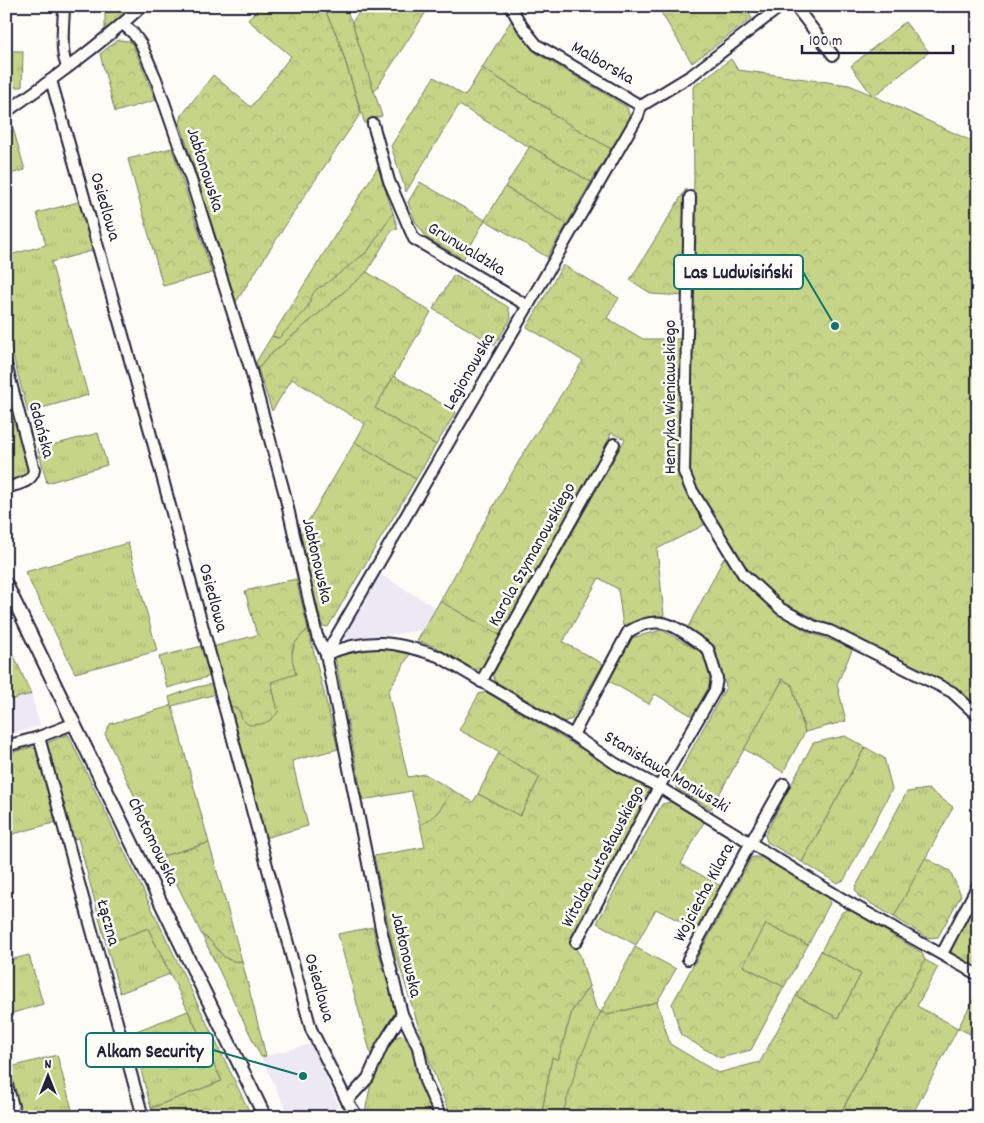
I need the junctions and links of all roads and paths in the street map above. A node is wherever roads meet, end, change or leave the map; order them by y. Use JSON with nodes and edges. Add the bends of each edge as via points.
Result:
{"nodes":[{"id":1,"x":64,"y":6,"type":"edge"},
{"id":2,"x":142,"y":6,"type":"edge"},
{"id":3,"x":510,"y":6,"type":"edge"},
{"id":4,"x":781,"y":6,"type":"edge"},
{"id":5,"x":794,"y":6,"type":"edge"},
{"id":6,"x":123,"y":24,"type":"junction"},
{"id":7,"x":833,"y":55,"type":"dead end"},
{"id":8,"x":68,"y":67,"type":"junction"},
{"id":9,"x":51,"y":80,"type":"junction"},
{"id":10,"x":641,"y":106,"type":"junction"},
{"id":11,"x":6,"y":112,"type":"edge"},
{"id":12,"x":373,"y":124,"type":"dead end"},
{"id":13,"x":690,"y":197,"type":"dead end"},
{"id":14,"x":528,"y":306,"type":"junction"},
{"id":15,"x":6,"y":364,"type":"edge"},
{"id":16,"x":614,"y":444,"type":"dead end"},
{"id":17,"x":6,"y":488,"type":"edge"},
{"id":18,"x":6,"y":584,"type":"edge"},
{"id":19,"x":326,"y":654,"type":"junction"},
{"id":20,"x":481,"y":682,"type":"junction"},
{"id":21,"x":978,"y":716,"type":"edge"},
{"id":22,"x":74,"y":723,"type":"junction"},
{"id":23,"x":573,"y":734,"type":"junction"},
{"id":24,"x":39,"y":737,"type":"junction"},
{"id":25,"x":6,"y":746,"type":"edge"},
{"id":26,"x":784,"y":784,"type":"dead end"},
{"id":27,"x":660,"y":787,"type":"junction"},
{"id":28,"x":751,"y":842,"type":"junction"},
{"id":29,"x":978,"y":885,"type":"edge"},
{"id":30,"x":576,"y":942,"type":"dead end"},
{"id":31,"x":942,"y":954,"type":"junction"},
{"id":32,"x":688,"y":960,"type":"dead end"},
{"id":33,"x":978,"y":975,"type":"edge"},
{"id":34,"x":402,"y":1014,"type":"junction"},
{"id":35,"x":6,"y":1081,"type":"edge"},
{"id":36,"x":347,"y":1101,"type":"junction"},
{"id":37,"x":978,"y":1107,"type":"edge"},
{"id":38,"x":16,"y":1117,"type":"edge"},
{"id":39,"x":143,"y":1117,"type":"edge"},
{"id":40,"x":265,"y":1117,"type":"edge"},
{"id":41,"x":358,"y":1117,"type":"edge"},
{"id":42,"x":441,"y":1117,"type":"edge"},
{"id":43,"x":973,"y":1117,"type":"edge"}],
"edges":[{"from":1,"to":8,"type":"street","via":[[63,52]]},
{"from":2,"to":6,"type":"street"},
{"from":3,"to":10,"type":"street","name":"Malborska","via":[[538,45]]},
{"from":4,"to":10,"type":"street","name":"Malborska","via":[[692,75]]},
{"from":5,"to":7,"type":"street"},
{"from":6,"to":8,"type":"street"},
{"from":6,"to":19,"type":"street","name":"Jabłonowska","via":[[141,44],[190,177],[251,371],[285,496],[317,636]]},
{"from":8,"to":9,"type":"street"},
{"from":9,"to":11,"type":"street"},
{"from":9,"to":36,"type":"street","name":"Osiedlowa","via":[[148,424],[311,1029]]},
{"from":10,"to":14,"type":"street","name":"Legionowska"},
{"from":12,"to":14,"type":"street","name":"Grunwaldzka","via":[[389,181],[414,239]]},
{"from":13,"to":21,"type":"street","name":"Henryka Wieniawskiego","via":[[684,472],[691,489],[743,574],[781,609],[952,692]]},
{"from":14,"to":19,"type":"street","name":"Legionowska"},
{"from":15,"to":17,"type":"street","name":"Gdańska","via":[[34,475],[28,481]]},
{"from":16,"to":20,"type":"street","name":"Karola Szymanowskiego"},
{"from":18,"to":22,"type":"street","name":"Chotomowska"},
{"from":19,"to":20,"type":"street","name":"Stanisława Moniuszki","via":[[357,644],[393,643],[438,656]]},
{"from":19,"to":34,"type":"street","name":"Jabłonowska","via":[[382,933]]},
{"from":20,"to":23,"type":"street","name":"Stanisława Moniuszki"},
{"from":22,"to":24,"type":"street"},
{"from":22,"to":40,"type":"street","name":"Chotomowska"},
{"from":23,"to":27,"type":"street","name":"Stanisława Moniuszki","via":[[616,764]]},
{"from":23,"to":27,"type":"street","name":"Witolda Lutosławskiego","via":[[628,632],[650,623],[668,623],[708,649],[717,678],[715,690]]},
{"from":24,"to":25,"type":"street"},
{"from":24,"to":39,"type":"street","name":"Łączna"},
{"from":26,"to":28,"type":"street","name":"Wojciecha Kilara"},
{"from":27,"to":28,"type":"street","name":"Stanisława Moniuszki"},
{"from":27,"to":30,"type":"street","name":"Witolda Lutosławskiego"},
{"from":28,"to":31,"type":"street","name":"Stanisława Moniuszki","via":[[841,898]]},
{"from":28,"to":32,"type":"street","name":"Wojciecha Kilara"},
{"from":29,"to":31,"type":"street"},
{"from":31,"to":33,"type":"street","name":"Stanisława Moniuszki"},
{"from":34,"to":36,"type":"street","via":[[382,1046],[368,1078]]},
{"from":34,"to":42,"type":"street","name":"Jabłonowska","via":[[418,1047],[425,1081]]},
{"from":35,"to":38,"type":"street"},
{"from":36,"to":41,"type":"street","name":"Osiedlowa"},
{"from":37,"to":43,"type":"street"}]}
